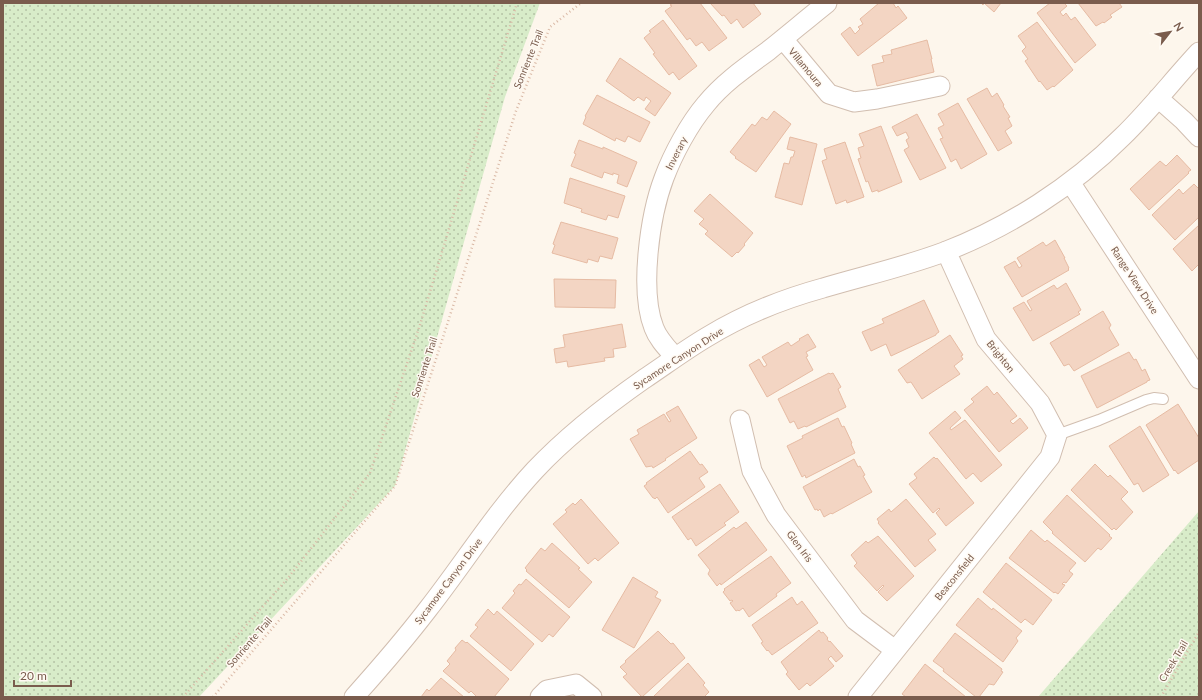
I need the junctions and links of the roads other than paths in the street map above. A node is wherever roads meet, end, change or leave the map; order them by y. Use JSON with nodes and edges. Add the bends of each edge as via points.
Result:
{"nodes":[{"id":1,"x":827,"y":3,"type":"edge"},
{"id":2,"x":783,"y":39,"type":"junction"},
{"id":3,"x":1199,"y":52,"type":"edge"},
{"id":4,"x":940,"y":86,"type":"dead end"},
{"id":5,"x":1158,"y":98,"type":"junction"},
{"id":6,"x":1199,"y":137,"type":"edge"},
{"id":7,"x":1070,"y":182,"type":"junction"},
{"id":8,"x":946,"y":251,"type":"junction"},
{"id":9,"x":675,"y":357,"type":"junction"},
{"id":10,"x":1199,"y":379,"type":"edge"},
{"id":11,"x":1163,"y":399,"type":"dead end"},
{"id":12,"x":740,"y":420,"type":"dead end"},
{"id":13,"x":1057,"y":435,"type":"junction"},
{"id":14,"x":895,"y":650,"type":"junction"},
{"id":15,"x":354,"y":697,"type":"edge"},
{"id":16,"x":540,"y":697,"type":"edge"},
{"id":17,"x":592,"y":697,"type":"edge"},
{"id":18,"x":858,"y":697,"type":"edge"}],
"edges":[{"from":1,"to":2,"type":"street","name":"Inverary"},
{"from":2,"to":4,"type":"street","name":"Villamoura","via":[[829,94],[854,102]]},
{"from":2,"to":9,"type":"street","name":"Inverary","via":[[705,104],[679,144],[663,179],[652,223],[646,269],[648,301],[654,328]]},
{"from":3,"to":5,"type":"street","name":"Sycamore Canyon Drive"},
{"from":5,"to":6,"type":"street"},
{"from":5,"to":7,"type":"street","name":"Sycamore Canyon Drive","via":[[1120,140]]},
{"from":7,"to":8,"type":"street","name":"Sycamore Canyon Drive","via":[[1010,221]]},
{"from":7,"to":10,"type":"street","name":"Range View Drive"},
{"from":8,"to":9,"type":"street","name":"Sycamore Canyon Drive","via":[[822,288],[758,311],[708,336]]},
{"from":8,"to":13,"type":"street","name":"Brighton","via":[[986,339],[1040,404]]},
{"from":9,"to":15,"type":"street","name":"Sycamore Canyon Drive","via":[[590,418],[532,472],[429,608]]},
{"from":11,"to":13,"type":"lane","via":[[1146,400]]},
{"from":12,"to":14,"type":"street","name":"Glen Iris","via":[[752,471],[776,515],[855,620]]},
{"from":13,"to":14,"type":"street","name":"Beaconsfield","via":[[1050,456]]},
{"from":14,"to":18,"type":"street","name":"Beaconsfield"},
{"from":16,"to":17,"type":"street","via":[[547,690],[576,684]]}]}
